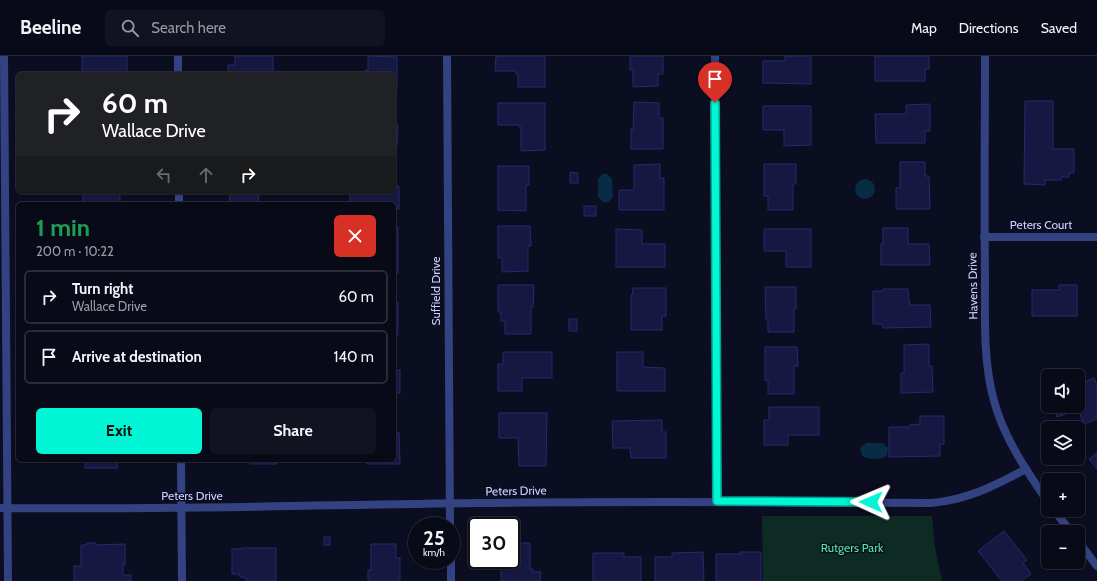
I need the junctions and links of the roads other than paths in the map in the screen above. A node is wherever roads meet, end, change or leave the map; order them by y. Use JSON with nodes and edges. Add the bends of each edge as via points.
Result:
{"nodes":[{"id":1,"x":4,"y":56,"type":"edge"},
{"id":2,"x":178,"y":56,"type":"edge"},
{"id":3,"x":447,"y":56,"type":"edge"},
{"id":4,"x":715,"y":56,"type":"edge"},
{"id":5,"x":985,"y":56,"type":"edge"},
{"id":6,"x":178,"y":72,"type":"edge"},
{"id":7,"x":984,"y":237,"type":"junction"},
{"id":8,"x":1097,"y":237,"type":"edge"},
{"id":9,"x":181,"y":462,"type":"edge"},
{"id":10,"x":1026,"y":469,"type":"junction"},
{"id":11,"x":1041,"y":492,"type":"edge"},
{"id":12,"x":717,"y":501,"type":"junction"},
{"id":13,"x":450,"y":504,"type":"junction"},
{"id":14,"x":4,"y":508,"type":"edge"},
{"id":15,"x":181,"y":508,"type":"junction"},
{"id":16,"x":450,"y":517,"type":"edge"},
{"id":17,"x":1059,"y":517,"type":"edge"},
{"id":18,"x":1066,"y":525,"type":"edge"},
{"id":19,"x":1085,"y":550,"type":"edge"},
{"id":20,"x":1097,"y":566,"type":"edge"},
{"id":21,"x":451,"y":569,"type":"edge"},
{"id":22,"x":8,"y":581,"type":"edge"},
{"id":23,"x":182,"y":581,"type":"edge"},
{"id":24,"x":452,"y":581,"type":"edge"}],
"edges":[{"from":1,"to":14,"type":"street"},
{"from":2,"to":6,"type":"street"},
{"from":3,"to":13,"type":"street","name":"Suffield Drive"},
{"from":4,"to":12,"type":"street"},
{"from":5,"to":7,"type":"street","name":"Havens Drive"},
{"from":7,"to":8,"type":"street","name":"Peters Court"},
{"from":7,"to":10,"type":"street","name":"Havens Drive","via":[[986,349],[989,375],[1000,421]]},
{"from":9,"to":15,"type":"street"},
{"from":10,"to":11,"type":"street","name":"Havens Drive"},
{"from":10,"to":12,"type":"street","name":"Peters Drive","via":[[967,497],[943,502]]},
{"from":12,"to":13,"type":"street","name":"Peters Drive"},
{"from":13,"to":15,"type":"street","name":"Peters Drive"},
{"from":13,"to":16,"type":"street","name":"Suffield Drive"},
{"from":14,"to":15,"type":"street","name":"Peters Drive"},
{"from":14,"to":22,"type":"street"},
{"from":15,"to":23,"type":"street"},
{"from":17,"to":18,"type":"street"},
{"from":19,"to":20,"type":"street"},
{"from":21,"to":24,"type":"street"}]}
